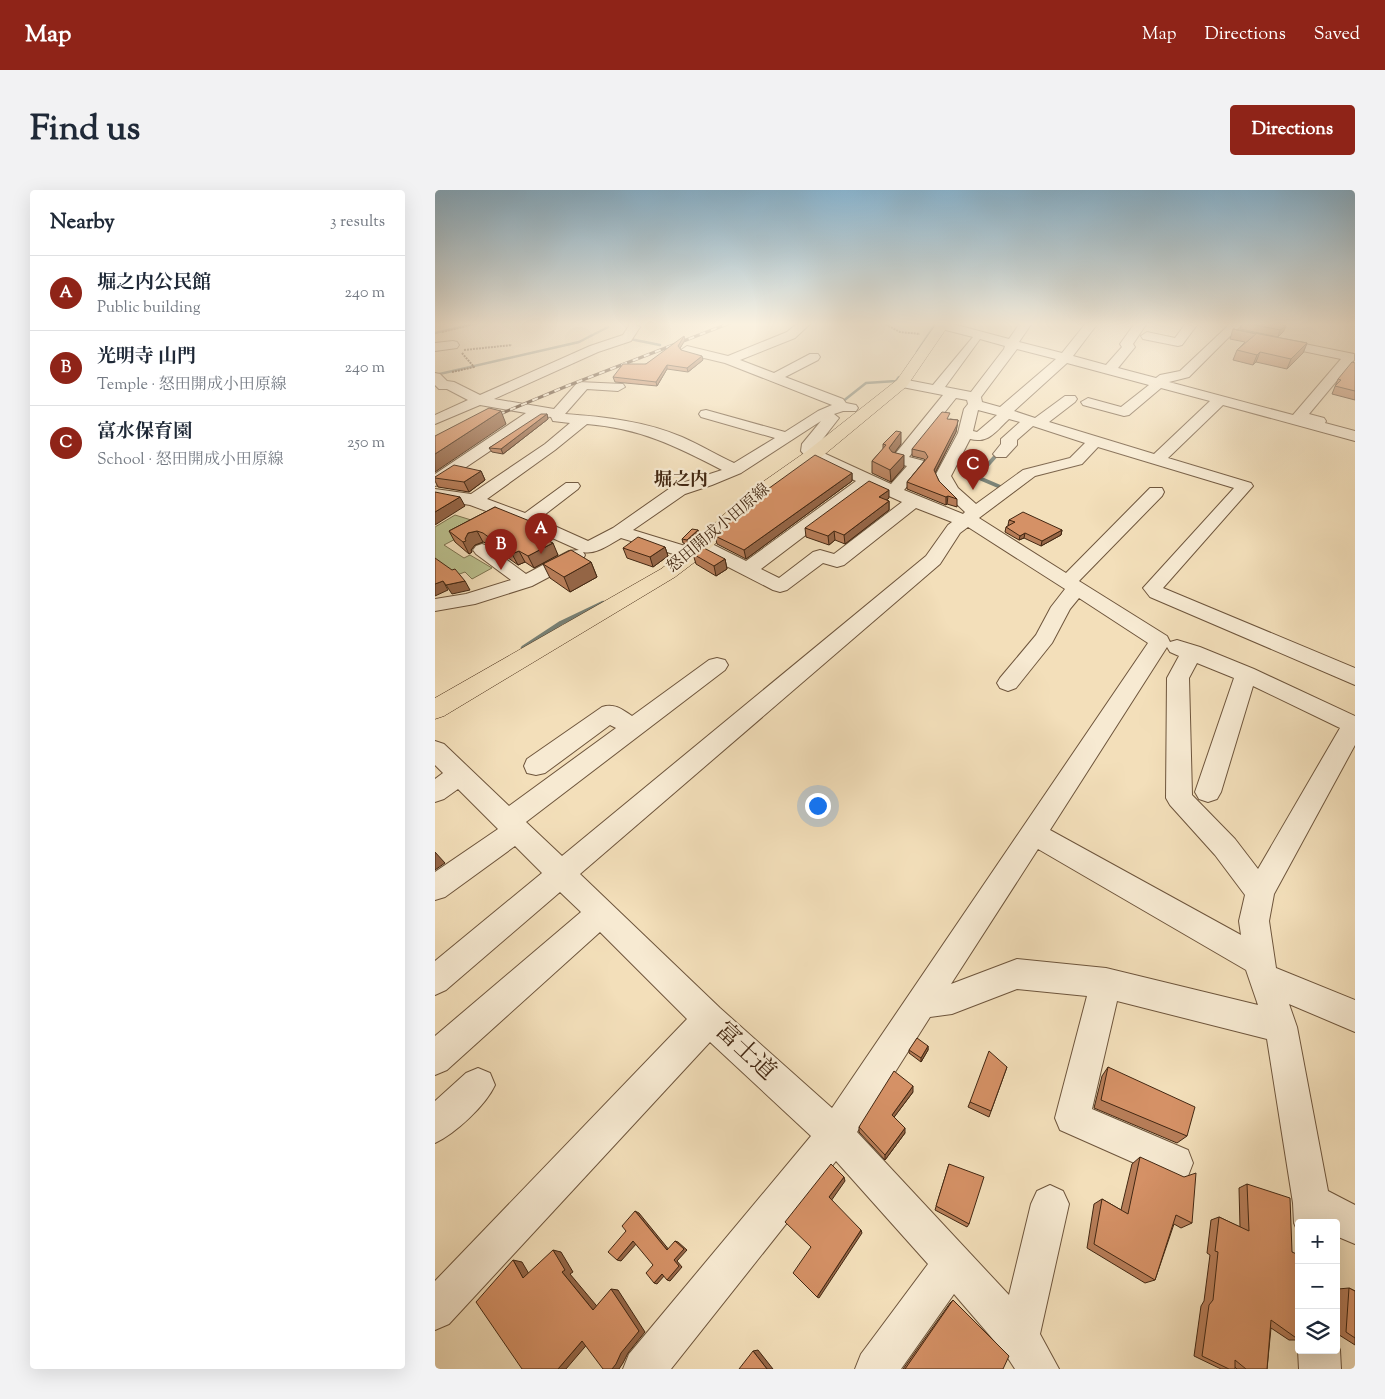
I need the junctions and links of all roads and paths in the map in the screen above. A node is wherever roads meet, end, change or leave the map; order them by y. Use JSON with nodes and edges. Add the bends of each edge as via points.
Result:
{"nodes":[{"id":1,"x":440,"y":378,"type":"edge"},
{"id":2,"x":531,"y":378,"type":"edge"},
{"id":3,"x":775,"y":378,"type":"edge"},
{"id":4,"x":906,"y":378,"type":"edge"},
{"id":5,"x":945,"y":378,"type":"edge"},
{"id":6,"x":989,"y":378,"type":"edge"},
{"id":7,"x":1044,"y":378,"type":"edge"},
{"id":8,"x":1100,"y":378,"type":"edge"},
{"id":9,"x":1135,"y":378,"type":"edge"},
{"id":10,"x":1165,"y":378,"type":"edge"},
{"id":11,"x":1333,"y":378,"type":"edge"},
{"id":12,"x":902,"y":383,"type":"junction"},
{"id":13,"x":1158,"y":384,"type":"junction"},
{"id":14,"x":618,"y":387,"type":"dead end"},
{"id":15,"x":936,"y":390,"type":"junction"},
{"id":16,"x":953,"y":393,"type":"junction"},
{"id":17,"x":1083,"y":393,"type":"junction"},
{"id":18,"x":974,"y":400,"type":"junction"},
{"id":19,"x":1219,"y":400,"type":"junction"},
{"id":20,"x":481,"y":401,"type":"junction"},
{"id":21,"x":841,"y":406,"type":"junction"},
{"id":22,"x":868,"y":410,"type":"junction"},
{"id":23,"x":539,"y":411,"type":"junction"},
{"id":24,"x":1006,"y":413,"type":"junction"},
{"id":25,"x":557,"y":414,"type":"junction"},
{"id":26,"x":707,"y":414,"type":"dead end"},
{"id":27,"x":435,"y":420,"type":"edge"},
{"id":28,"x":583,"y":420,"type":"junction"},
{"id":29,"x":1034,"y":422,"type":"junction"},
{"id":30,"x":1355,"y":430,"type":"edge"},
{"id":31,"x":965,"y":433,"type":"junction"},
{"id":32,"x":1355,"y":436,"type":"edge"},
{"id":33,"x":787,"y":437,"type":"junction"},
{"id":34,"x":1095,"y":441,"type":"junction"},
{"id":35,"x":1001,"y":454,"type":"dead end"},
{"id":36,"x":813,"y":455,"type":"junction"},
{"id":37,"x":1157,"y":460,"type":"junction"},
{"id":38,"x":735,"y":470,"type":"junction"},
{"id":39,"x":867,"y":480,"type":"junction"},
{"id":40,"x":932,"y":480,"type":"junction"},
{"id":41,"x":435,"y":481,"type":"edge"},
{"id":42,"x":572,"y":486,"type":"dead end"},
{"id":43,"x":893,"y":492,"type":"junction"},
{"id":44,"x":1156,"y":492,"type":"dead end"},
{"id":45,"x":435,"y":494,"type":"edge"},
{"id":46,"x":473,"y":500,"type":"junction"},
{"id":47,"x":912,"y":500,"type":"junction"},
{"id":48,"x":970,"y":517,"type":"junction"},
{"id":49,"x":527,"y":520,"type":"junction"},
{"id":50,"x":619,"y":532,"type":"junction"},
{"id":51,"x":589,"y":548,"type":"junction"},
{"id":52,"x":482,"y":550,"type":"dead end"},
{"id":53,"x":692,"y":551,"type":"junction"},
{"id":54,"x":748,"y":569,"type":"junction"},
{"id":55,"x":525,"y":582,"type":"junction"},
{"id":56,"x":1073,"y":584,"type":"junction"},
{"id":57,"x":435,"y":606,"type":"edge"},
{"id":58,"x":1160,"y":641,"type":"junction"},
{"id":59,"x":1192,"y":652,"type":"junction"},
{"id":60,"x":717,"y":665,"type":"dead end"},
{"id":61,"x":1246,"y":674,"type":"junction"},
{"id":62,"x":1355,"y":677,"type":"edge"},
{"id":63,"x":1008,"y":683,"type":"dead end"},
{"id":64,"x":435,"y":710,"type":"edge"},
{"id":65,"x":1353,"y":722,"type":"edge"},
{"id":66,"x":633,"y":728,"type":"junction"},
{"id":67,"x":435,"y":750,"type":"edge"},
{"id":68,"x":536,"y":766,"type":"dead end"},
{"id":69,"x":460,"y":774,"type":"junction"},
{"id":70,"x":435,"y":792,"type":"edge"},
{"id":71,"x":1208,"y":792,"type":"dead end"},
{"id":72,"x":512,"y":826,"type":"junction"},
{"id":73,"x":1033,"y":833,"type":"junction"},
{"id":74,"x":565,"y":878,"type":"junction"},
{"id":75,"x":435,"y":888,"type":"edge"},
{"id":76,"x":1260,"y":892,"type":"junction"},
{"id":77,"x":601,"y":913,"type":"junction"},
{"id":78,"x":1261,"y":970,"type":"junction"},
{"id":79,"x":435,"y":980,"type":"edge"},
{"id":80,"x":1106,"y":984,"type":"junction"},
{"id":81,"x":920,"y":1003,"type":"junction"},
{"id":82,"x":1355,"y":1016,"type":"edge"},
{"id":83,"x":709,"y":1019,"type":"junction"},
{"id":84,"x":1281,"y":1027,"type":"junction"},
{"id":85,"x":435,"y":1058,"type":"edge"},
{"id":86,"x":478,"y":1085,"type":"dead end"},
{"id":87,"x":435,"y":1125,"type":"edge"},
{"id":88,"x":835,"y":1134,"type":"junction"},
{"id":89,"x":1175,"y":1163,"type":"dead end"},
{"id":90,"x":1050,"y":1204,"type":"dead end"},
{"id":91,"x":1312,"y":1213,"type":"edge"},
{"id":92,"x":1355,"y":1224,"type":"edge"},
{"id":93,"x":953,"y":1263,"type":"junction"},
{"id":94,"x":435,"y":1310,"type":"edge"},
{"id":95,"x":1029,"y":1353,"type":"edge"},
{"id":96,"x":1319,"y":1354,"type":"edge"},
{"id":97,"x":644,"y":1369,"type":"edge"},
{"id":98,"x":876,"y":1369,"type":"edge"},
{"id":99,"x":1320,"y":1369,"type":"edge"}],
"edges":[{"from":1,"to":20,"type":"street","via":[[444,386],[449,385]]},
{"from":2,"to":20,"type":"street"},
{"from":3,"to":21,"type":"street"},
{"from":4,"to":12,"type":"main road","name":"怒田開成小田原線"},
{"from":5,"to":15,"type":"street"},
{"from":6,"to":18,"type":"street"},
{"from":7,"to":24,"type":"street"},
{"from":8,"to":17,"type":"street"},
{"from":9,"to":13,"type":"street"},
{"from":10,"to":13,"type":"street"},
{"from":11,"to":30,"type":"street","via":[[1300,416]]},
{"from":12,"to":15,"type":"street"},
{"from":12,"to":22,"type":"main road","name":"怒田開成小田原線"},
{"from":13,"to":17,"type":"street","via":[[1124,412]]},
{"from":13,"to":19,"type":"street"},
{"from":14,"to":25,"type":"street","via":[[583,385]]},
{"from":15,"to":16,"type":"street"},
{"from":16,"to":18,"type":"street"},
{"from":16,"to":43,"type":"street","via":[[899,459],[919,464]]},
{"from":17,"to":29,"type":"street"},
{"from":18,"to":24,"type":"street"},
{"from":18,"to":31,"type":"street"},
{"from":19,"to":32,"type":"street"},
{"from":19,"to":37,"type":"street"},
{"from":20,"to":23,"type":"street"},
{"from":20,"to":27,"type":"street"},
{"from":21,"to":22,"type":"street"},
{"from":21,"to":33,"type":"street"},
{"from":21,"to":36,"type":"street","via":[[810,444],[809,452]]},
{"from":22,"to":36,"type":"main road","name":"怒田開成小田原線"},
{"from":23,"to":25,"type":"street"},
{"from":23,"to":41,"type":"street"},
{"from":24,"to":29,"type":"street"},
{"from":24,"to":31,"type":"street","via":[[980,437]]},
{"from":25,"to":28,"type":"street","via":[[558,418]]},
{"from":26,"to":33,"type":"street"},
{"from":28,"to":38,"type":"street","via":[[630,426],[676,440]]},
{"from":28,"to":46,"type":"street"},
{"from":29,"to":34,"type":"street"},
{"from":29,"to":35,"type":"street","via":[[1009,439],[1009,445]]},
{"from":31,"to":40,"type":"street"},
{"from":33,"to":38,"type":"street"},
{"from":34,"to":37,"type":"street"},
{"from":34,"to":48,"type":"street","via":[[1076,461],[1029,473]]},
{"from":36,"to":39,"type":"street"},
{"from":36,"to":53,"type":"main road","name":"怒田開成小田原線","via":[[754,497]]},
{"from":37,"to":62,"type":"street","via":[[1245,486],[1153,588],[1157,593]]},
{"from":38,"to":50,"type":"street","via":[[679,490]]},
{"from":39,"to":43,"type":"street"},
{"from":39,"to":54,"type":"street"},
{"from":40,"to":47,"type":"street"},
{"from":40,"to":48,"type":"street","via":[[949,489],[969,508]]},
{"from":42,"to":49,"type":"street"},
{"from":43,"to":47,"type":"street"},
{"from":44,"to":56,"type":"street"},
{"from":45,"to":46,"type":"street"},
{"from":46,"to":49,"type":"street"},
{"from":47,"to":48,"type":"street"},
{"from":47,"to":54,"type":"street","via":[[837,561],[820,556],[780,586]]},
{"from":48,"to":56,"type":"street"},
{"from":48,"to":74,"type":"street","via":[[954,529],[933,560]]},
{"from":49,"to":51,"type":"street"},
{"from":50,"to":51,"type":"street"},
{"from":50,"to":53,"type":"street"},
{"from":51,"to":55,"type":"street"},
{"from":52,"to":55,"type":"street"},
{"from":53,"to":54,"type":"street"},
{"from":53,"to":64,"type":"main road","name":"怒田開成小田原線","via":[[668,573]]},
{"from":55,"to":57,"type":"street","via":[[468,600]]},
{"from":56,"to":58,"type":"street"},
{"from":56,"to":63,"type":"street","via":[[1045,638]]},
{"from":58,"to":59,"type":"street"},
{"from":58,"to":73,"type":"street"},
{"from":59,"to":61,"type":"street"},
{"from":59,"to":76,"type":"street","via":[[1178,678],[1179,798],[1225,847]]},
{"from":60,"to":66,"type":"street"},
{"from":61,"to":65,"type":"street"},
{"from":61,"to":71,"type":"street"},
{"from":65,"to":76,"type":"street"},
{"from":66,"to":68,"type":"street","via":[[610,713]]},
{"from":66,"to":72,"type":"street"},
{"from":67,"to":69,"type":"street","name":"富士道"},
{"from":69,"to":70,"type":"street"},
{"from":69,"to":72,"type":"street","name":"富士道"},
{"from":72,"to":74,"type":"street","name":"富士道"},
{"from":72,"to":75,"type":"street"},
{"from":73,"to":78,"type":"street"},
{"from":73,"to":81,"type":"street"},
{"from":74,"to":77,"type":"street","name":"富士道"},
{"from":74,"to":79,"type":"street"},
{"from":76,"to":78,"type":"street","via":[[1254,921]]},
{"from":77,"to":83,"type":"street","name":"富士道"},
{"from":77,"to":85,"type":"street"},
{"from":78,"to":82,"type":"street"},
{"from":78,"to":84,"type":"street"},
{"from":80,"to":81,"type":"street","via":[[1017,974],[952,999]]},
{"from":80,"to":84,"type":"street"},
{"from":80,"to":89,"type":"street","via":[[1072,1118]]},
{"from":81,"to":88,"type":"street"},
{"from":83,"to":88,"type":"street","name":"富士道"},
{"from":83,"to":94,"type":"street"},
{"from":84,"to":91,"type":"street"},
{"from":86,"to":87,"type":"street"},
{"from":88,"to":93,"type":"street","name":"富士道"},
{"from":88,"to":97,"type":"street"},
{"from":90,"to":95,"type":"street"},
{"from":91,"to":92,"type":"street"},
{"from":93,"to":95,"type":"street","name":"富士道"},
{"from":93,"to":98,"type":"street"},
{"from":96,"to":99,"type":"street"}]}
